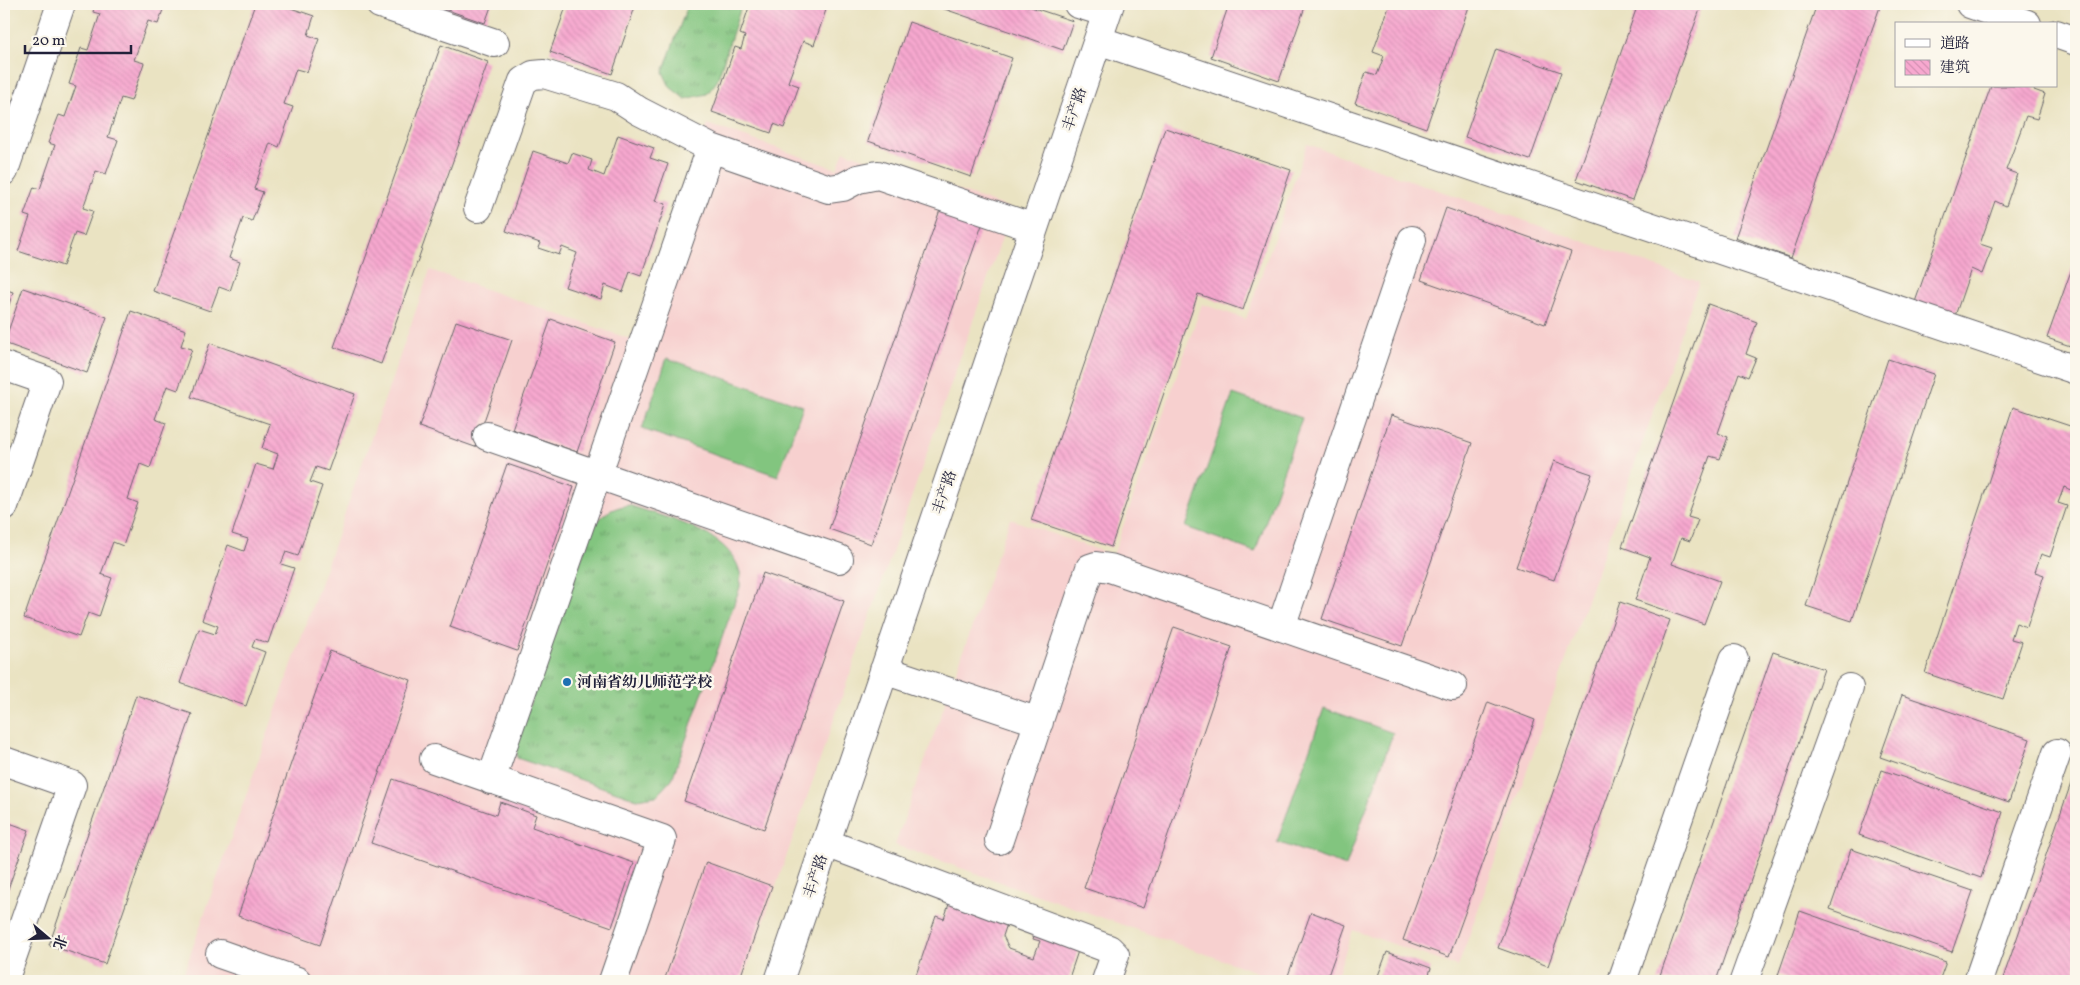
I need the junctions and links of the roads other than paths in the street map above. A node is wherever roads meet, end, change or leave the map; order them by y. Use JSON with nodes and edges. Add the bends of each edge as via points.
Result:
{"nodes":[{"id":1,"x":60,"y":4,"type":"edge"},
{"id":2,"x":380,"y":4,"type":"edge"},
{"id":3,"x":1078,"y":4,"type":"edge"},
{"id":4,"x":1970,"y":4,"type":"edge"},
{"id":5,"x":1108,"y":9,"type":"edge"},
{"id":6,"x":2021,"y":22,"type":"edge"},
{"id":7,"x":2058,"y":35,"type":"edge"},
{"id":8,"x":1098,"y":40,"type":"junction"},
{"id":9,"x":2076,"y":41,"type":"edge"},
{"id":10,"x":495,"y":44,"type":"dead end"},
{"id":11,"x":710,"y":148,"type":"junction"},
{"id":12,"x":4,"y":171,"type":"edge"},
{"id":13,"x":478,"y":208,"type":"dead end"},
{"id":14,"x":1034,"y":228,"type":"junction"},
{"id":15,"x":1412,"y":240,"type":"dead end"},
{"id":16,"x":4,"y":366,"type":"edge"},
{"id":17,"x":2076,"y":370,"type":"edge"},
{"id":18,"x":486,"y":436,"type":"dead end"},
{"id":19,"x":596,"y":475,"type":"junction"},
{"id":20,"x":4,"y":506,"type":"edge"},
{"id":21,"x":839,"y":559,"type":"dead end"},
{"id":22,"x":1281,"y":627,"type":"junction"},
{"id":23,"x":1734,"y":659,"type":"dead end"},
{"id":24,"x":884,"y":670,"type":"junction"},
{"id":25,"x":1453,"y":686,"type":"dead end"},
{"id":26,"x":1850,"y":688,"type":"dead end"},
{"id":27,"x":1039,"y":722,"type":"junction"},
{"id":28,"x":2057,"y":753,"type":"dead end"},
{"id":29,"x":434,"y":759,"type":"dead end"},
{"id":30,"x":4,"y":761,"type":"edge"},
{"id":31,"x":491,"y":780,"type":"junction"},
{"id":32,"x":998,"y":840,"type":"dead end"},
{"id":33,"x":826,"y":843,"type":"junction"},
{"id":34,"x":220,"y":954,"type":"dead end"},
{"id":35,"x":4,"y":981,"type":"edge"},
{"id":36,"x":297,"y":981,"type":"edge"},
{"id":37,"x":613,"y":981,"type":"edge"},
{"id":38,"x":779,"y":981,"type":"edge"},
{"id":39,"x":1106,"y":981,"type":"edge"},
{"id":40,"x":1622,"y":981,"type":"edge"},
{"id":41,"x":1744,"y":981,"type":"edge"},
{"id":42,"x":1978,"y":981,"type":"edge"}],
"edges":[{"from":1,"to":12,"type":"street"},
{"from":2,"to":10,"type":"street"},
{"from":3,"to":5,"type":"street"},
{"from":4,"to":6,"type":"street"},
{"from":5,"to":8,"type":"street","name":"丰产路"},
{"from":7,"to":9,"type":"street"},
{"from":8,"to":14,"type":"street","name":"丰产路"},
{"from":8,"to":17,"type":"street"},
{"from":11,"to":13,"type":"street","via":[[616,96],[544,74],[533,75],[523,81]]},
{"from":11,"to":14,"type":"street","via":[[829,189],[878,175]]},
{"from":11,"to":19,"type":"street"},
{"from":14,"to":24,"type":"street","name":"丰产路"},
{"from":15,"to":22,"type":"street"},
{"from":16,"to":20,"type":"street","via":[[47,381]]},
{"from":18,"to":19,"type":"street"},
{"from":19,"to":21,"type":"street"},
{"from":19,"to":31,"type":"street"},
{"from":22,"to":25,"type":"street"},
{"from":22,"to":27,"type":"street","via":[[1110,568],[1090,568]]},
{"from":23,"to":40,"type":"street"},
{"from":24,"to":27,"type":"street"},
{"from":24,"to":33,"type":"street","name":"丰产路"},
{"from":26,"to":41,"type":"street"},
{"from":27,"to":32,"type":"street"},
{"from":28,"to":42,"type":"street"},
{"from":29,"to":31,"type":"street"},
{"from":30,"to":35,"type":"street","via":[[72,785]]},
{"from":31,"to":37,"type":"street","via":[[662,839]]},
{"from":33,"to":38,"type":"street","name":"丰产路"},
{"from":33,"to":39,"type":"street","via":[[1109,949],[1115,955]]},
{"from":34,"to":36,"type":"street"}]}
